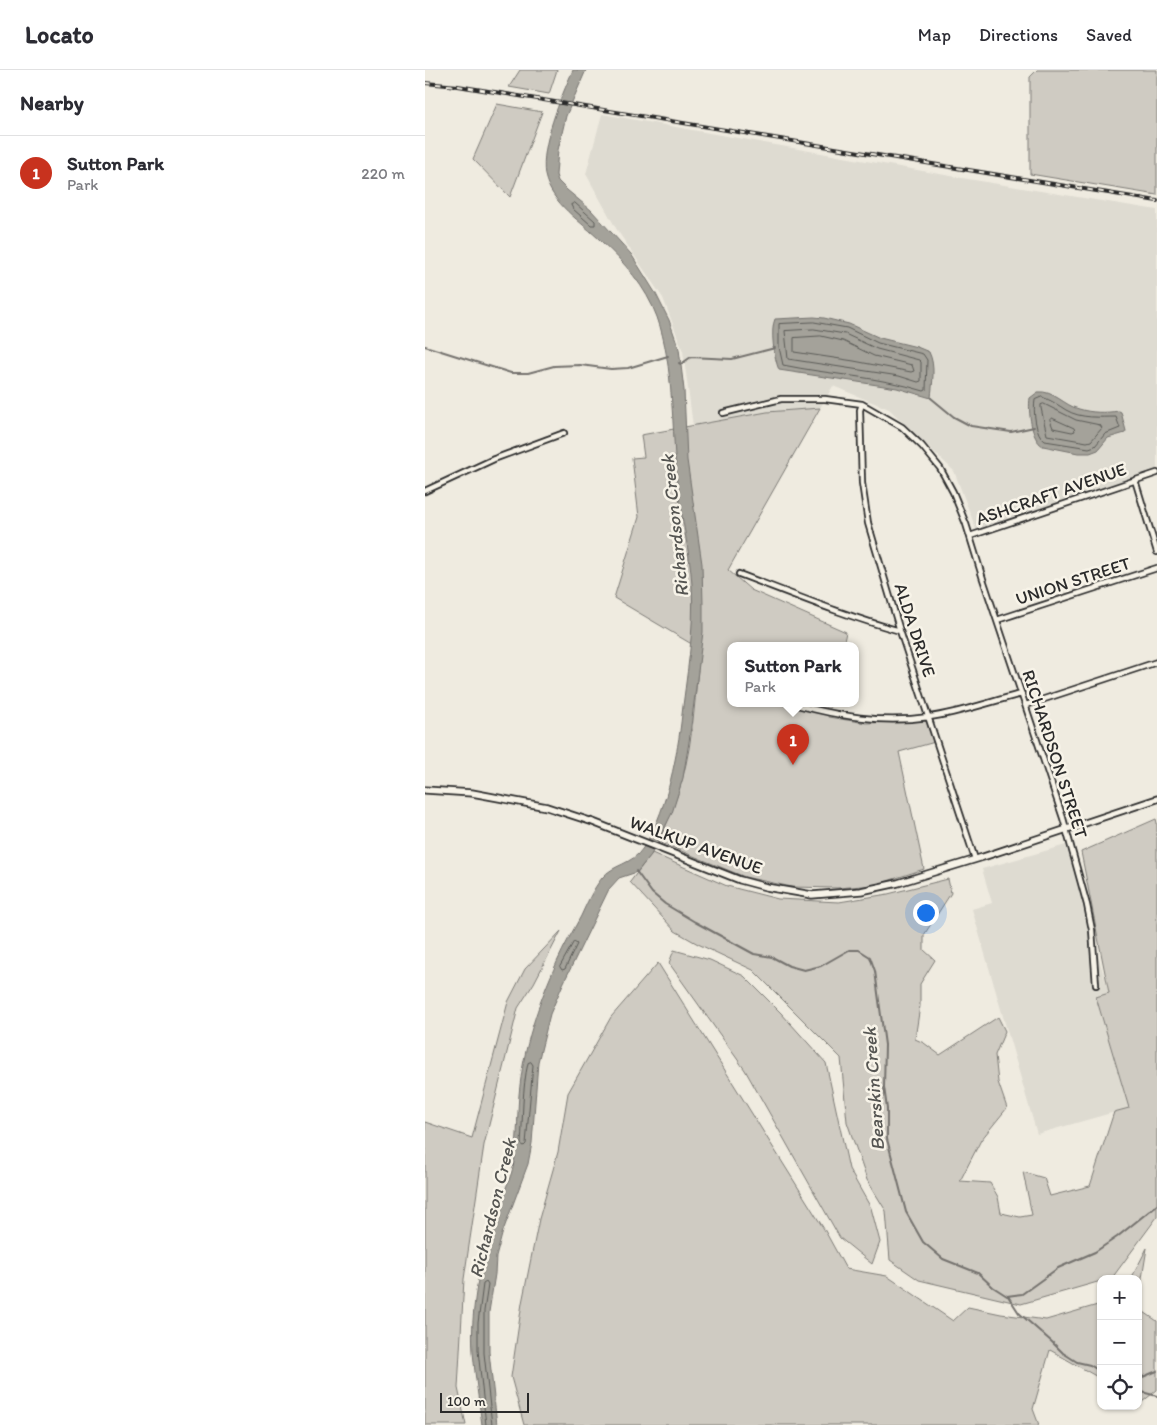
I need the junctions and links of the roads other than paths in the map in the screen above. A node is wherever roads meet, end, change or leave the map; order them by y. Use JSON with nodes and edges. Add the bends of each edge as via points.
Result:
{"nodes":[{"id":1,"x":862,"y":404,"type":"junction"},
{"id":2,"x":723,"y":413,"type":"dead end"},
{"id":3,"x":564,"y":433,"type":"dead end"},
{"id":4,"x":1157,"y":472,"type":"edge"},
{"id":5,"x":1135,"y":480,"type":"junction"},
{"id":6,"x":425,"y":491,"type":"edge"},
{"id":7,"x":970,"y":536,"type":"junction"},
{"id":8,"x":1157,"y":552,"type":"edge"},
{"id":9,"x":1157,"y":568,"type":"edge"},
{"id":10,"x":739,"y":574,"type":"dead end"},
{"id":11,"x":997,"y":620,"type":"junction"},
{"id":12,"x":900,"y":631,"type":"junction"},
{"id":13,"x":1157,"y":662,"type":"edge"},
{"id":14,"x":1022,"y":694,"type":"junction"},
{"id":15,"x":1025,"y":705,"type":"junction"},
{"id":16,"x":805,"y":707,"type":"edge"},
{"id":17,"x":929,"y":717,"type":"junction"},
{"id":18,"x":425,"y":790,"type":"edge"},
{"id":19,"x":1157,"y":799,"type":"edge"},
{"id":20,"x":1066,"y":829,"type":"junction"},
{"id":21,"x":975,"y":860,"type":"junction"},
{"id":22,"x":1096,"y":985,"type":"dead end"}],
"edges":[{"from":1,"to":2,"type":"street","name":"ASHCRAFT AVENUE","via":[[825,399],[781,399]]},
{"from":1,"to":7,"type":"street","name":"ASHCRAFT AVENUE","via":[[902,427],[940,468]]},
{"from":1,"to":12,"type":"street","name":"ALDA DRIVE","via":[[864,502]]},
{"from":3,"to":6,"type":"street","via":[[493,459]]},
{"from":4,"to":5,"type":"street","name":"ASHCRAFT AVENUE"},
{"from":5,"to":7,"type":"street","name":"ASHCRAFT AVENUE"},
{"from":5,"to":8,"type":"street"},
{"from":7,"to":11,"type":"street","name":"RICHARDSON STREET"},
{"from":9,"to":11,"type":"street","name":"UNION STREET"},
{"from":10,"to":12,"type":"street"},
{"from":11,"to":14,"type":"street","name":"RICHARDSON STREET"},
{"from":12,"to":17,"type":"street","name":"ALDA DRIVE"},
{"from":13,"to":15,"type":"street"},
{"from":14,"to":15,"type":"street","name":"RICHARDSON STREET"},
{"from":14,"to":17,"type":"street"},
{"from":15,"to":20,"type":"street","name":"RICHARDSON STREET"},
{"from":16,"to":17,"type":"street","via":[[870,720]]},
{"from":17,"to":21,"type":"street","name":"ALDA DRIVE"},
{"from":18,"to":21,"type":"street","name":"WALKUP AVENUE","via":[[472,793],[547,807],[740,880],[812,895],[889,885]]},
{"from":19,"to":20,"type":"street","name":"WALKUP AVENUE"},
{"from":20,"to":21,"type":"street","name":"WALKUP AVENUE"},
{"from":20,"to":22,"type":"street","name":"RICHARDSON STREET","via":[[1092,930]]}]}
